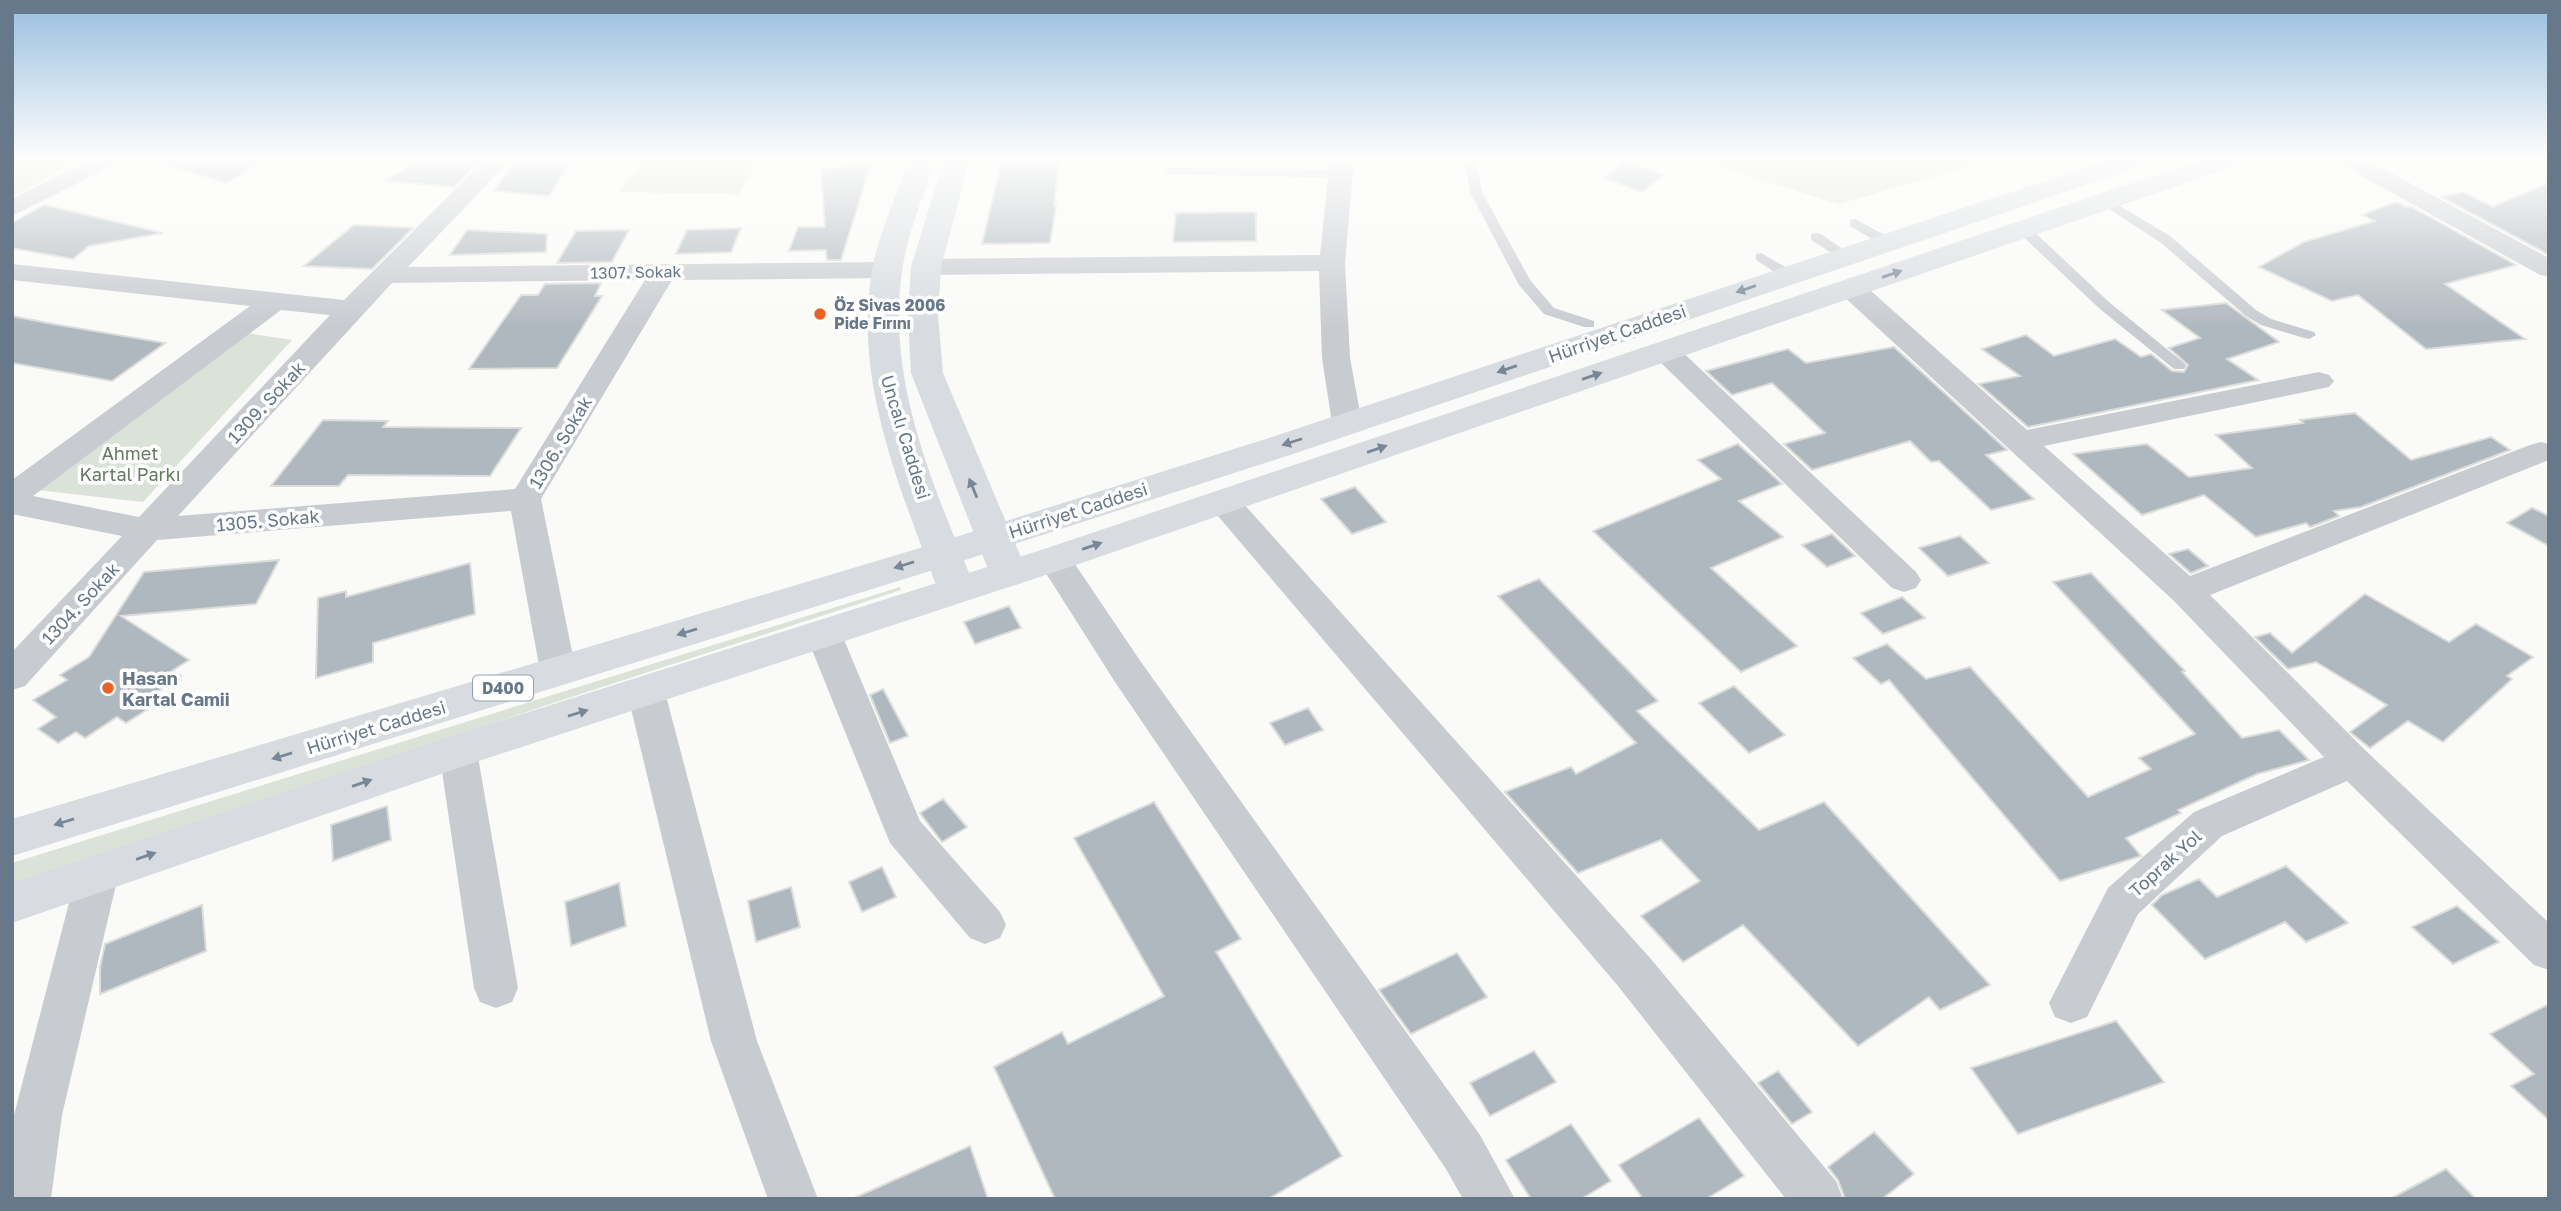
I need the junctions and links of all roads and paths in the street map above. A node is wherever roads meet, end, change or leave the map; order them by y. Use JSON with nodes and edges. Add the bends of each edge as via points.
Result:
{"nodes":[{"id":1,"x":443,"y":216,"type":"edge"},
{"id":2,"x":904,"y":216,"type":"edge"},
{"id":3,"x":941,"y":216,"type":"edge"},
{"id":4,"x":1337,"y":216,"type":"edge"},
{"id":5,"x":1489,"y":216,"type":"edge"},
{"id":6,"x":1966,"y":216,"type":"edge"},
{"id":7,"x":2062,"y":216,"type":"edge"},
{"id":8,"x":2128,"y":216,"type":"edge"},
{"id":9,"x":2451,"y":216,"type":"edge"},
{"id":10,"x":1855,"y":223,"type":"dead end"},
{"id":11,"x":2023,"y":229,"type":"junction"},
{"id":12,"x":1816,"y":237,"type":"dead end"},
{"id":13,"x":1887,"y":242,"type":"junction"},
{"id":14,"x":1761,"y":257,"type":"dead end"},
{"id":15,"x":1332,"y":263,"type":"junction"},
{"id":16,"x":926,"y":267,"type":"junction"},
{"id":17,"x":2549,"y":269,"type":"edge"},
{"id":18,"x":887,"y":270,"type":"junction"},
{"id":19,"x":12,"y":272,"type":"edge"},
{"id":20,"x":664,"y":272,"type":"junction"},
{"id":21,"x":1849,"y":272,"type":"junction"},
{"id":22,"x":384,"y":275,"type":"junction"},
{"id":23,"x":1789,"y":275,"type":"junction"},
{"id":24,"x":276,"y":300,"type":"junction"},
{"id":25,"x":351,"y":309,"type":"junction"},
{"id":26,"x":1589,"y":324,"type":"dead end"},
{"id":27,"x":2309,"y":335,"type":"dead end"},
{"id":28,"x":1665,"y":351,"type":"junction"},
{"id":29,"x":2179,"y":366,"type":"dead end"},
{"id":30,"x":2319,"y":381,"type":"dead end"},
{"id":31,"x":1347,"y":423,"type":"junction"},
{"id":32,"x":2022,"y":441,"type":"junction"},
{"id":33,"x":2541,"y":452,"type":"dead end"},
{"id":34,"x":12,"y":496,"type":"edge"},
{"id":35,"x":525,"y":499,"type":"junction"},
{"id":36,"x":1223,"y":500,"type":"junction"},
{"id":37,"x":12,"y":503,"type":"edge"},
{"id":38,"x":148,"y":530,"type":"junction"},
{"id":39,"x":993,"y":538,"type":"junction"},
{"id":40,"x":1054,"y":559,"type":"junction"},
{"id":41,"x":950,"y":572,"type":"junction"},
{"id":42,"x":1009,"y":574,"type":"junction"},
{"id":43,"x":1904,"y":580,"type":"dead end"},
{"id":44,"x":2185,"y":591,"type":"junction"},
{"id":45,"x":824,"y":635,"type":"junction"},
{"id":46,"x":558,"y":671,"type":"junction"},
{"id":47,"x":12,"y":676,"type":"edge"},
{"id":48,"x":646,"y":692,"type":"junction"},
{"id":49,"x":458,"y":751,"type":"junction"},
{"id":50,"x":2351,"y":762,"type":"junction"},
{"id":51,"x":12,"y":838,"type":"edge"},
{"id":52,"x":98,"y":872,"type":"junction"},
{"id":53,"x":12,"y":903,"type":"edge"},
{"id":54,"x":985,"y":925,"type":"dead end"},
{"id":55,"x":2549,"y":951,"type":"edge"},
{"id":56,"x":496,"y":988,"type":"dead end"},
{"id":57,"x":2071,"y":1003,"type":"dead end"},
{"id":58,"x":26,"y":1199,"type":"edge"},
{"id":59,"x":793,"y":1199,"type":"edge"},
{"id":60,"x":1490,"y":1199,"type":"edge"},
{"id":61,"x":1818,"y":1199,"type":"edge"}],
"edges":[{"from":1,"to":22,"type":"street","name":"1309. Sokak"},
{"from":2,"to":18,"type":"main road","name":"Uncalı Caddesi"},
{"from":3,"to":16,"type":"main road"},
{"from":4,"to":15,"type":"street"},
{"from":5,"to":26,"type":"lane","via":[[1524,282],[1549,311]]},
{"from":6,"to":13,"type":"main road","name":"Hürriyet Caddesi"},
{"from":7,"to":11,"type":"main road"},
{"from":8,"to":27,"type":"lane","via":[[2165,239],[2250,313]]},
{"from":9,"to":17,"type":"street"},
{"from":10,"to":13,"type":"lane"},
{"from":21,"to":11,"type":"main road","one_way":true},
{"from":11,"to":29,"type":"lane","via":[[2105,306]]},
{"from":12,"to":21,"type":"lane"},
{"from":13,"to":21,"type":"main road","name":"Hürriyet Caddesi"},
{"from":14,"to":23,"type":"lane"},
{"from":15,"to":16,"type":"street"},
{"from":15,"to":31,"type":"street","via":[[1336,358]]},
{"from":39,"to":16,"type":"main road","one_way":true,"via":[[927,373]]},
{"from":18,"to":20,"type":"street","name":"1307. Sokak"},
{"from":18,"to":41,"type":"main road","name":"Uncalı Caddesi","via":[[881,321],[885,373]]},
{"from":19,"to":24,"type":"street"},
{"from":20,"to":22,"type":"street","name":"1307. Sokak"},
{"from":20,"to":35,"type":"street","name":"1306. Sokak"},
{"from":21,"to":23,"type":"main road","name":"Hürriyet Caddesi"},
{"from":21,"to":28,"type":"main road","name":"Hürriyet Caddesi"},
{"from":21,"to":32,"type":"street"},
{"from":22,"to":25,"type":"street","name":"1309. Sokak"},
{"from":23,"to":31,"type":"main road","name":"Hürriyet Caddesi","one_way":true},
{"from":24,"to":25,"type":"street"},
{"from":24,"to":34,"type":"street"},
{"from":25,"to":38,"type":"street","name":"1309. Sokak"},
{"from":36,"to":28,"type":"main road","name":"Hürriyet Caddesi","one_way":true},
{"from":28,"to":43,"type":"street"},
{"from":30,"to":32,"type":"street"},
{"from":31,"to":39,"type":"main road","name":"Hürriyet Caddesi","one_way":true},
{"from":32,"to":44,"type":"street"},
{"from":33,"to":44,"type":"street"},
{"from":35,"to":38,"type":"street","name":"1305. Sokak"},
{"from":35,"to":46,"type":"street","name":"1306. Sokak"},
{"from":40,"to":36,"type":"main road","name":"Hürriyet Caddesi","one_way":true},
{"from":36,"to":61,"type":"street","via":[[1634,972]]},
{"from":37,"to":38,"type":"street","name":"1305. Sokak"},
{"from":38,"to":47,"type":"street","name":"1304. Sokak"},
{"from":39,"to":41,"type":"main road","name":"Hürriyet Caddesi","number":"D400"},
{"from":39,"to":42,"type":"main road"},
{"from":40,"to":42,"type":"main road","name":"Hürriyet Caddesi"},
{"from":40,"to":60,"type":"street","via":[[1128,673],[1463,1152]]},
{"from":41,"to":42,"type":"main road","name":"Hürriyet Caddesi"},
{"from":41,"to":45,"type":"main road","name":"Hürriyet Caddesi"},
{"from":41,"to":46,"type":"main road","name":"Hürriyet Caddesi","number":"D400","one_way":true},
{"from":44,"to":50,"type":"street"},
{"from":45,"to":48,"type":"main road","name":"Hürriyet Caddesi"},
{"from":45,"to":54,"type":"street","via":[[904,831]]},
{"from":46,"to":51,"type":"main road","name":"Hürriyet Caddesi","number":"D400","one_way":true},
{"from":49,"to":48,"type":"main road","name":"Hürriyet Caddesi","one_way":true},
{"from":48,"to":59,"type":"street","via":[[734,1041]]},
{"from":52,"to":49,"type":"main road","name":"Hürriyet Caddesi","one_way":true},
{"from":49,"to":56,"type":"street"},
{"from":50,"to":55,"type":"street"},
{"from":50,"to":57,"type":"street","name":"Toprak Yol","via":[[2208,824],[2123,901]]},
{"from":52,"to":53,"type":"main road","name":"Hürriyet Caddesi"},
{"from":52,"to":58,"type":"street","via":[[38,1115]]}]}
